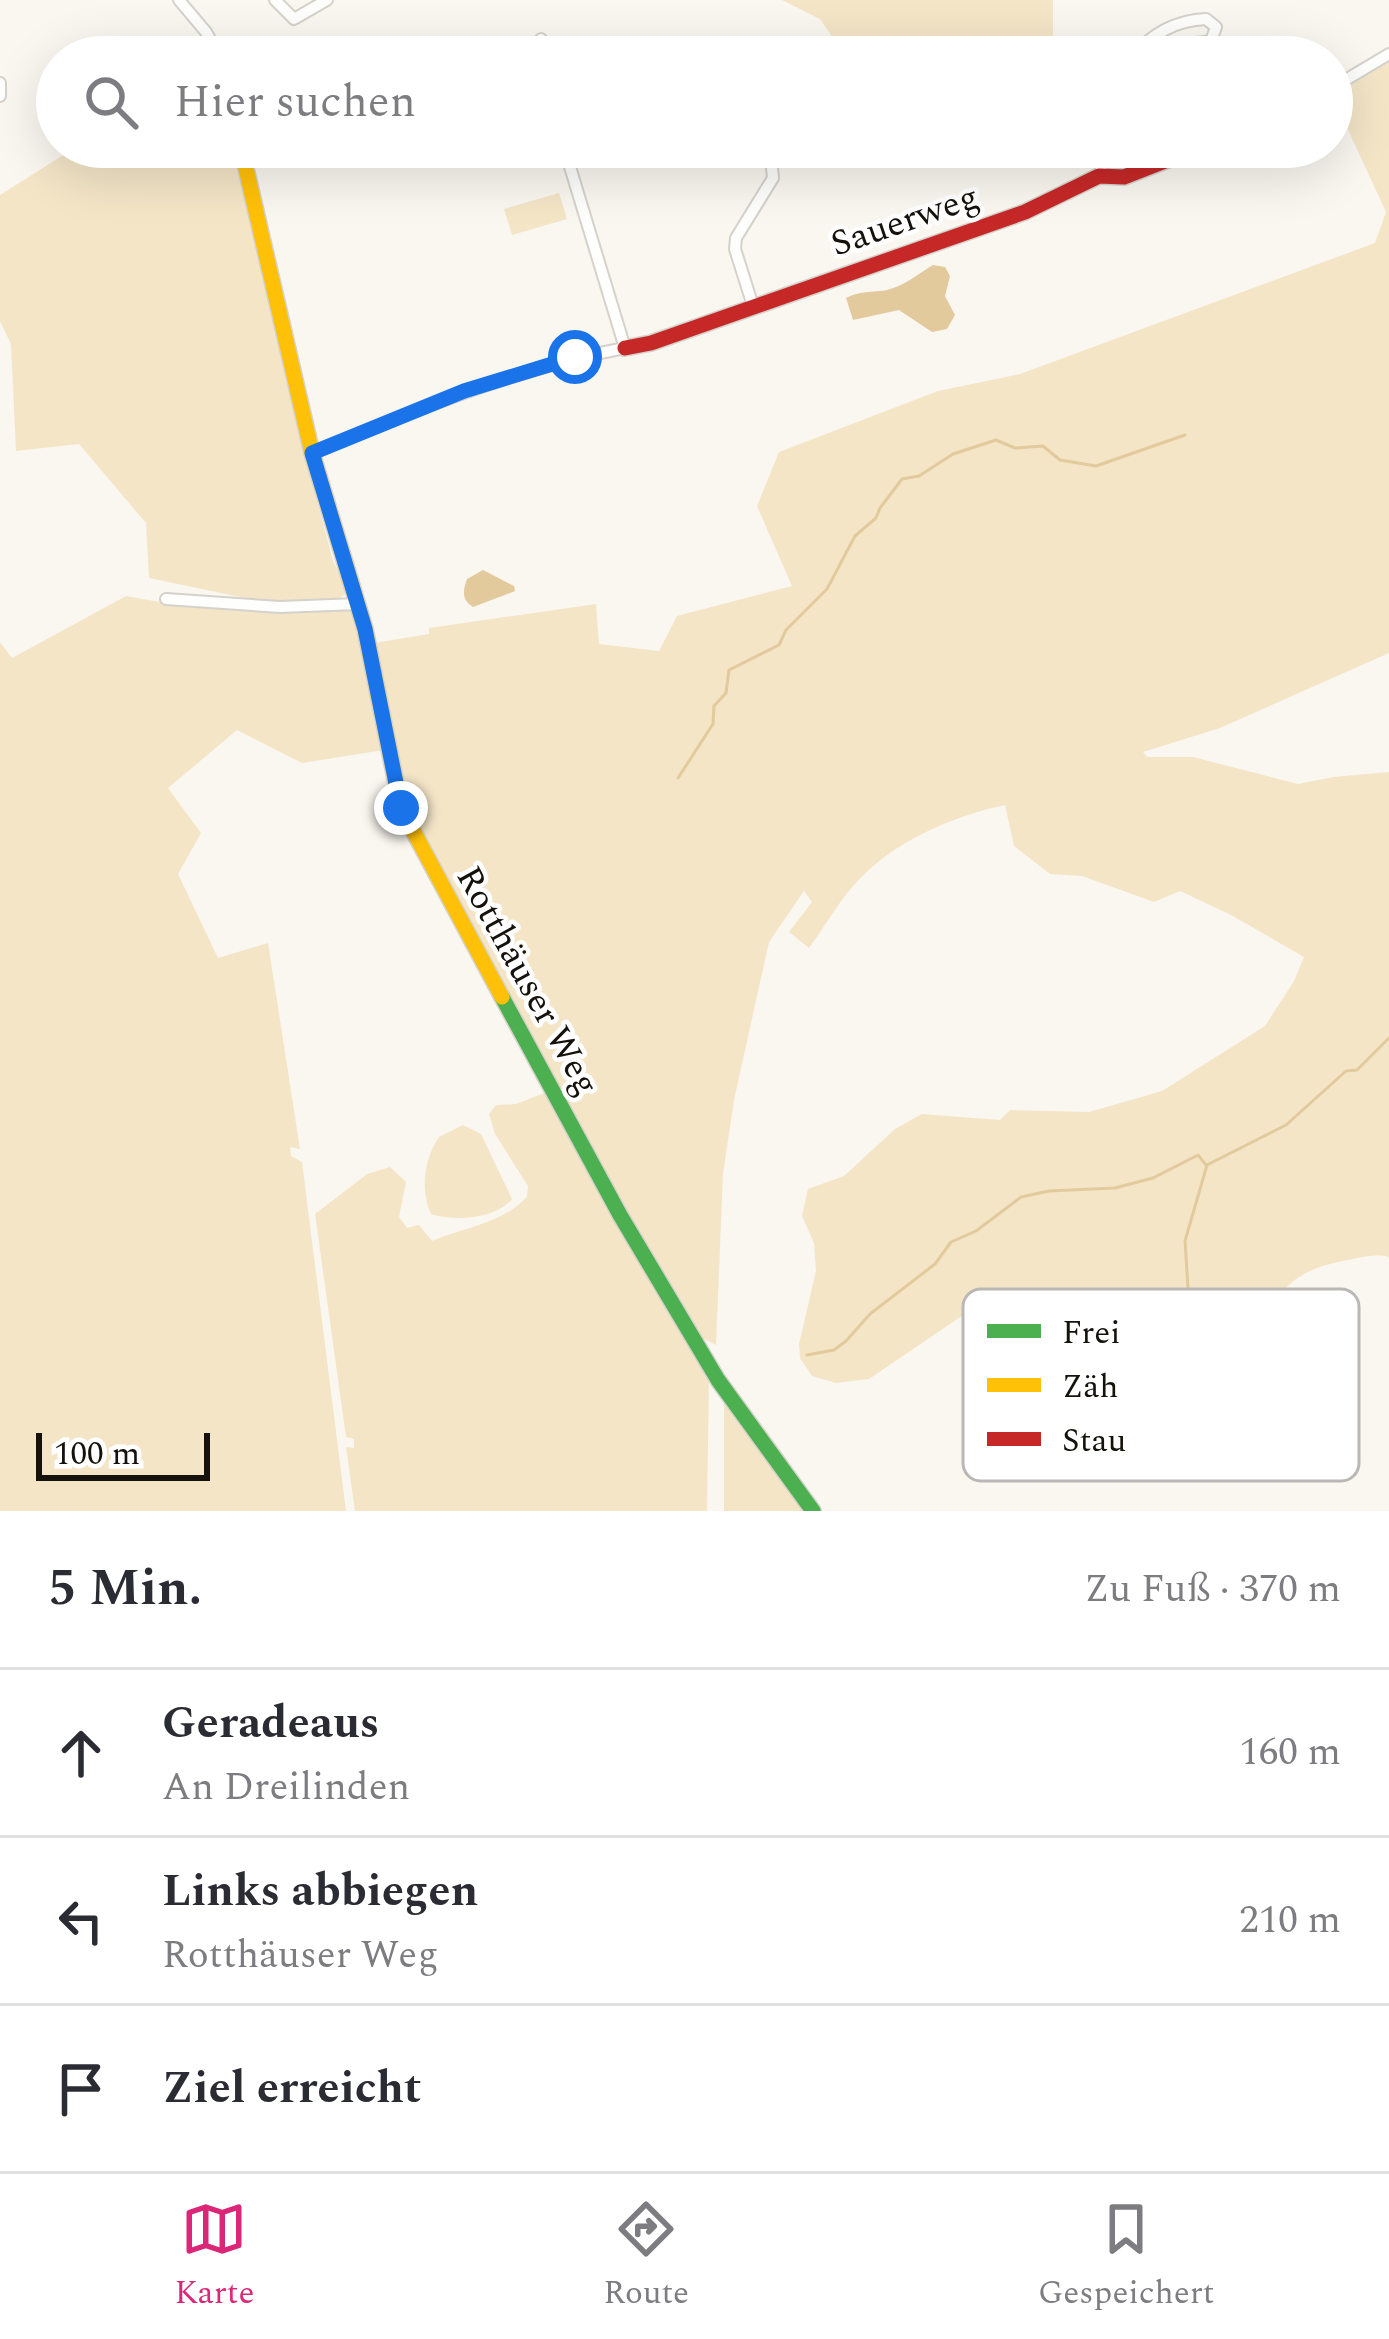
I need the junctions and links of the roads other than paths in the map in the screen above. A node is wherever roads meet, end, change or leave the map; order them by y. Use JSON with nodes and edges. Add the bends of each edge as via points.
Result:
{"nodes":[{"id":1,"x":275,"y":0,"type":"edge"},
{"id":2,"x":327,"y":0,"type":"edge"},
{"id":3,"x":188,"y":3,"type":"edge"},
{"id":4,"x":208,"y":36,"type":"edge"},
{"id":5,"x":1154,"y":36,"type":"edge"},
{"id":6,"x":1214,"y":36,"type":"edge"},
{"id":7,"x":1389,"y":54,"type":"edge"},
{"id":8,"x":1353,"y":75,"type":"edge"},
{"id":9,"x":0,"y":82,"type":"edge"},
{"id":10,"x":0,"y":96,"type":"edge"},
{"id":11,"x":247,"y":168,"type":"edge"},
{"id":12,"x":570,"y":168,"type":"edge"},
{"id":13,"x":772,"y":168,"type":"edge"},
{"id":14,"x":1101,"y":168,"type":"edge"},
{"id":15,"x":1147,"y":168,"type":"edge"},
{"id":16,"x":1099,"y":176,"type":"junction"},
{"id":17,"x":753,"y":306,"type":"junction"},
{"id":18,"x":626,"y":348,"type":"junction"},
{"id":19,"x":312,"y":453,"type":"junction"},
{"id":20,"x":166,"y":599,"type":"dead end"},
{"id":21,"x":358,"y":604,"type":"junction"},
{"id":22,"x":813,"y":1511,"type":"edge"}],
"edges":[{"from":1,"to":2,"type":"street","via":[[294,19]]},
{"from":3,"to":4,"type":"street"},
{"from":5,"to":6,"type":"street","via":[[1196,19],[1214,24]]},
{"from":7,"to":8,"type":"street"},
{"from":9,"to":10,"type":"street"},
{"from":11,"to":19,"type":"street","name":"Rotthäuser Weg"},
{"from":12,"to":18,"type":"street"},
{"from":13,"to":17,"type":"street","via":[[736,238]]},
{"from":14,"to":16,"type":"street"},
{"from":15,"to":16,"type":"street","name":"Sauerweg"},
{"from":16,"to":17,"type":"street","name":"Sauerweg","via":[[1024,212]]},
{"from":17,"to":18,"type":"street","name":"Sauerweg"},
{"from":18,"to":19,"type":"street","via":[[464,391]]},
{"from":19,"to":21,"type":"street","name":"Rotthäuser Weg"},
{"from":20,"to":21,"type":"street"},
{"from":21,"to":22,"type":"street","name":"Rotthäuser Weg","via":[[408,825],[620,1215],[718,1380]]}]}
